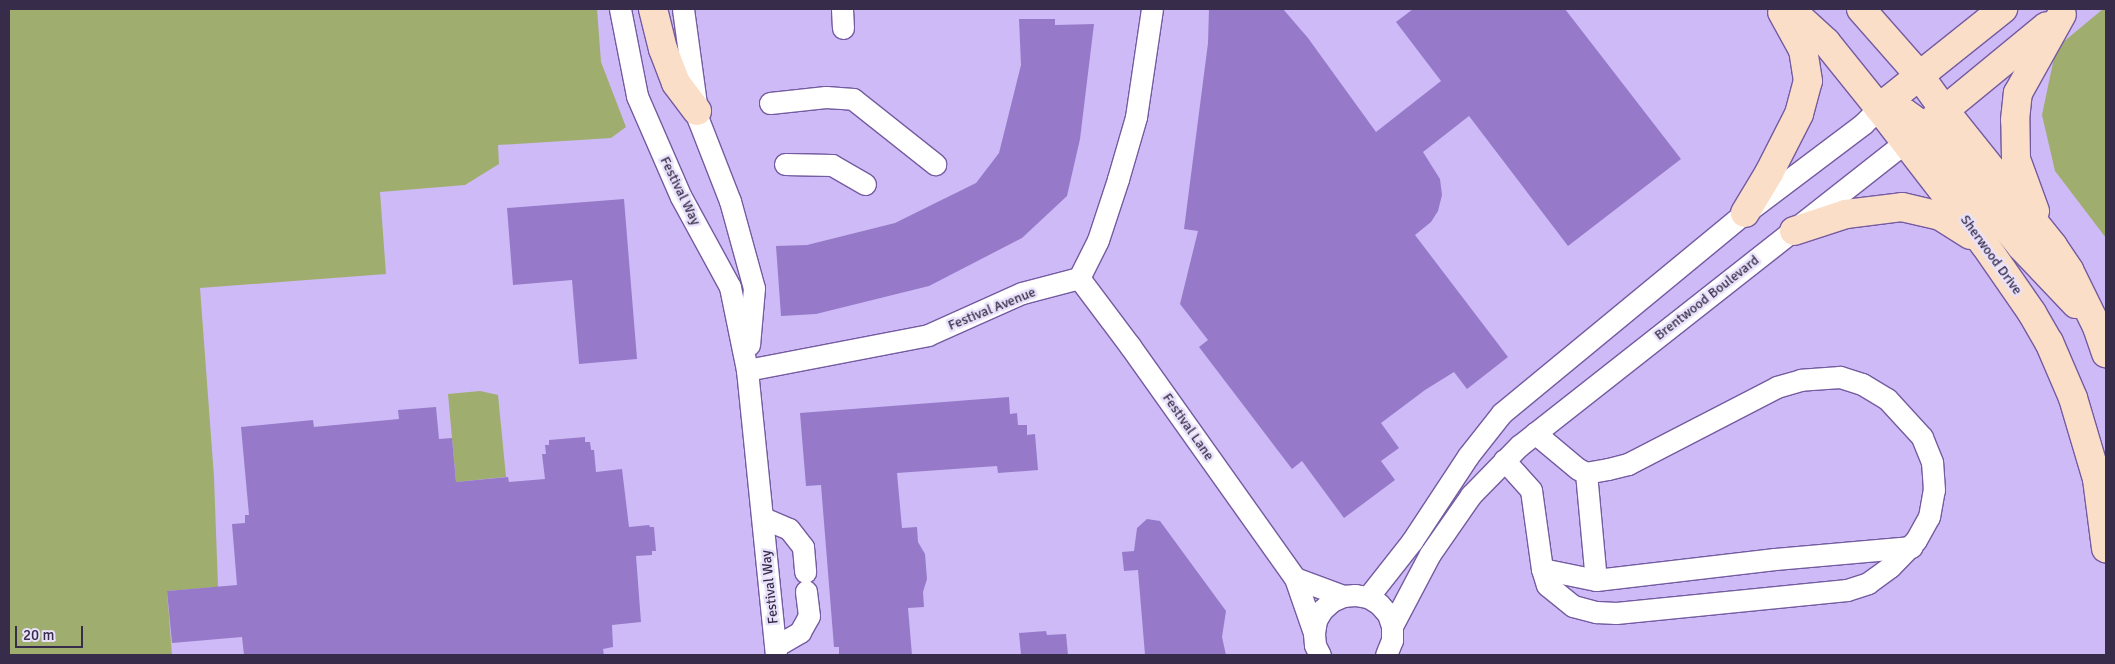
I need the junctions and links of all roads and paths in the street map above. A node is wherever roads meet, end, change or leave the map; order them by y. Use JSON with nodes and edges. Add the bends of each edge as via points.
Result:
{"nodes":[{"id":1,"x":620,"y":9,"type":"edge"},
{"id":2,"x":653,"y":9,"type":"edge"},
{"id":3,"x":683,"y":9,"type":"edge"},
{"id":4,"x":1152,"y":9,"type":"edge"},
{"id":5,"x":1780,"y":9,"type":"edge"},
{"id":6,"x":1790,"y":9,"type":"edge"},
{"id":7,"x":1861,"y":9,"type":"edge"},
{"id":8,"x":2003,"y":9,"type":"edge"},
{"id":9,"x":2065,"y":11,"type":"edge"},
{"id":10,"x":1919,"y":75,"type":"junction"},
{"id":11,"x":770,"y":102,"type":"dead end"},
{"id":12,"x":1879,"y":108,"type":"junction"},
{"id":13,"x":697,"y":111,"type":"junction"},
{"id":14,"x":1945,"y":111,"type":"junction"},
{"id":15,"x":1914,"y":134,"type":"junction"},
{"id":16,"x":785,"y":164,"type":"dead end"},
{"id":17,"x":935,"y":164,"type":"dead end"},
{"id":18,"x":865,"y":184,"type":"dead end"},
{"id":19,"x":1745,"y":213,"type":"junction"},
{"id":20,"x":2041,"y":229,"type":"junction"},
{"id":21,"x":1794,"y":232,"type":"junction"},
{"id":22,"x":1985,"y":245,"type":"junction"},
{"id":23,"x":1079,"y":278,"type":"junction"},
{"id":24,"x":2097,"y":327,"type":"junction"},
{"id":25,"x":2106,"y":353,"type":"edge"},
{"id":26,"x":747,"y":370,"type":"junction"},
{"id":27,"x":1535,"y":433,"type":"junction"},
{"id":28,"x":1504,"y":460,"type":"junction"},
{"id":29,"x":1586,"y":473,"type":"junction"},
{"id":30,"x":763,"y":518,"type":"junction"},
{"id":31,"x":1911,"y":547,"type":"junction"},
{"id":32,"x":2106,"y":548,"type":"edge"},
{"id":33,"x":1542,"y":569,"type":"junction"},
{"id":34,"x":1295,"y":578,"type":"junction"},
{"id":35,"x":1596,"y":580,"type":"junction"},
{"id":36,"x":1343,"y":596,"type":"junction"},
{"id":37,"x":1368,"y":597,"type":"junction"},
{"id":38,"x":1392,"y":626,"type":"junction"},
{"id":39,"x":1314,"y":632,"type":"junction"},
{"id":40,"x":772,"y":652,"type":"edge"},
{"id":41,"x":1320,"y":655,"type":"edge"},
{"id":42,"x":1386,"y":655,"type":"edge"}],
"edges":[{"from":1,"to":26,"type":"street","name":"Festival Way","via":[[636,96],[681,197],[730,287]]},
{"from":2,"to":13,"type":"main road","via":[[676,83]]},
{"from":3,"to":13,"type":"street","name":"Festival Way"},
{"from":4,"to":23,"type":"street","via":[[1136,117],[1098,240]]},
{"from":5,"to":19,"type":"main road","via":[[1803,50],[1808,81],[1799,114]]},
{"from":6,"to":12,"type":"main road","name":"Sherwood Drive","via":[[1826,42]]},
{"from":7,"to":10,"type":"main road"},
{"from":8,"to":10,"type":"main road"},
{"from":9,"to":14,"type":"main road","name":"Brentwood Boulevard"},
{"from":9,"to":20,"type":"main road","via":[[2018,92],[2016,158]]},
{"from":10,"to":12,"type":"main road"},
{"from":10,"to":14,"type":"main road"},
{"from":11,"to":17,"type":"street","via":[[826,97],[853,99]]},
{"from":12,"to":15,"type":"main road","name":"Sherwood Drive"},
{"from":12,"to":19,"type":"street","via":[[1863,124]]},
{"from":13,"to":26,"type":"street","name":"Festival Way","via":[[730,201],[754,288]]},
{"from":14,"to":15,"type":"main road","name":"Brentwood Boulevard"},
{"from":14,"to":20,"type":"main road"},
{"from":15,"to":21,"type":"street","name":"Brentwood Boulevard"},
{"from":15,"to":22,"type":"main road","name":"Sherwood Drive"},
{"from":15,"to":24,"type":"main road"},
{"from":16,"to":18,"type":"street","via":[[832,165]]},
{"from":19,"to":37,"type":"street","via":[[1502,413],[1468,456],[1412,541]]},
{"from":20,"to":24,"type":"main road","via":[[2069,270]]},
{"from":21,"to":22,"type":"main road","via":[[1846,214],[1902,207],[1940,216]]},
{"from":21,"to":27,"type":"street","name":"Brentwood Boulevard"},
{"from":22,"to":32,"type":"main road","name":"Sherwood Drive","via":[[2041,327],[2073,398],[2097,479]]},
{"from":23,"to":26,"type":"street","name":"Festival Avenue","via":[[1022,293],[928,335]]},
{"from":23,"to":34,"type":"street","name":"Festival Lane"},
{"from":24,"to":25,"type":"main road"},
{"from":26,"to":30,"type":"street","name":"Festival Way"},
{"from":27,"to":28,"type":"street","name":"Brentwood Boulevard"},
{"from":27,"to":29,"type":"street"},
{"from":28,"to":33,"type":"street","via":[[1532,490]]},
{"from":28,"to":38,"type":"street","name":"Brentwood Boulevard","via":[[1471,495],[1430,554]]},
{"from":29,"to":31,"type":"street","via":[[1628,464],[1777,387],[1801,380],[1840,377],[1862,384],[1887,400],[1922,437],[1932,462],[1934,490],[1929,516]]},
{"from":29,"to":35,"type":"street"},
{"from":30,"to":40,"type":"street","name":"Festival Way","via":[[772,604]]},
{"from":30,"to":40,"type":"street","via":[[789,529],[803,547],[809,616],[800,632]]},
{"from":31,"to":33,"type":"street","via":[[1868,583],[1847,590],[1616,613],[1573,606],[1547,585]]},
{"from":31,"to":35,"type":"street"},
{"from":33,"to":35,"type":"street"},
{"from":34,"to":36,"type":"street"},
{"from":34,"to":39,"type":"street","name":"Festival Lane"},
{"from":36,"to":37,"type":"street"},
{"from":36,"to":39,"type":"street","via":[[1322,610]]},
{"from":37,"to":38,"type":"street","via":[[1388,614]]},
{"from":38,"to":42,"type":"street","name":"Brentwood Boulevard","via":[[1392,640]]},
{"from":39,"to":41,"type":"street","name":"Festival Lane"}]}
